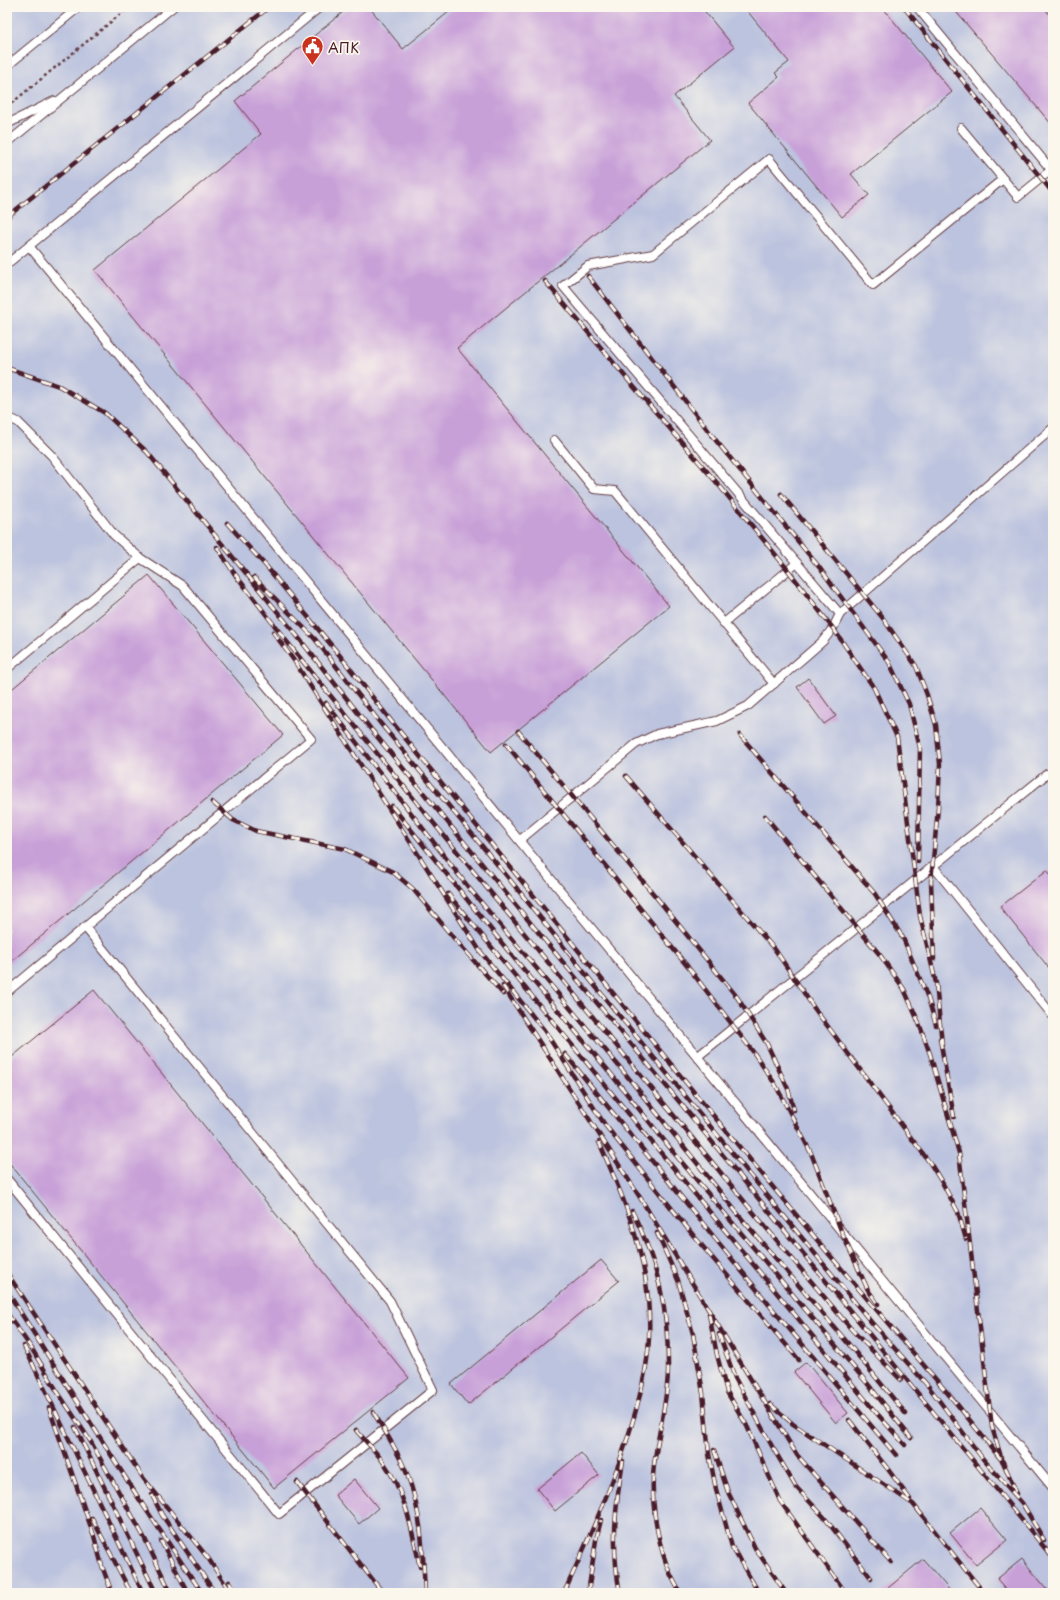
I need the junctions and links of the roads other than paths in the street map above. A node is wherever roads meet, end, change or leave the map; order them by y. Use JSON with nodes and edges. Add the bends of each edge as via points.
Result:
{"nodes":[{"id":1,"x":79,"y":7,"type":"edge"},
{"id":2,"x":173,"y":7,"type":"edge"},
{"id":3,"x":320,"y":7,"type":"edge"},
{"id":4,"x":917,"y":7,"type":"edge"},
{"id":5,"x":7,"y":66,"type":"edge"},
{"id":6,"x":67,"y":94,"type":"junction"},
{"id":7,"x":7,"y":124,"type":"edge"},
{"id":8,"x":961,"y":128,"type":"dead end"},
{"id":9,"x":7,"y":143,"type":"edge"},
{"id":10,"x":1052,"y":171,"type":"edge"},
{"id":11,"x":1003,"y":178,"type":"junction"},
{"id":12,"x":29,"y":246,"type":"junction"},
{"id":13,"x":7,"y":264,"type":"edge"},
{"id":14,"x":7,"y":417,"type":"edge"},
{"id":15,"x":1053,"y":428,"type":"edge"},
{"id":16,"x":554,"y":440,"type":"dead end"},
{"id":17,"x":140,"y":558,"type":"junction"},
{"id":18,"x":797,"y":563,"type":"junction"},
{"id":19,"x":840,"y":614,"type":"junction"},
{"id":20,"x":724,"y":623,"type":"junction"},
{"id":21,"x":7,"y":669,"type":"edge"},
{"id":22,"x":774,"y":684,"type":"junction"},
{"id":23,"x":1047,"y":774,"type":"dead end"},
{"id":24,"x":520,"y":840,"type":"junction"},
{"id":25,"x":933,"y":866,"type":"junction"},
{"id":26,"x":85,"y":927,"type":"junction"},
{"id":27,"x":7,"y":992,"type":"edge"},
{"id":28,"x":1053,"y":1016,"type":"edge"},
{"id":29,"x":697,"y":1057,"type":"junction"},
{"id":30,"x":7,"y":1179,"type":"edge"},
{"id":31,"x":1052,"y":1486,"type":"edge"}],
"edges":[{"from":1,"to":5,"type":"lane"},
{"from":2,"to":6,"type":"lane"},
{"from":3,"to":12,"type":"lane"},
{"from":4,"to":10,"type":"lane"},
{"from":6,"to":7,"type":"lane"},
{"from":6,"to":9,"type":"lane"},
{"from":8,"to":11,"type":"lane"},
{"from":10,"to":11,"type":"lane","via":[[1018,197]]},
{"from":11,"to":18,"type":"lane","via":[[873,285],[769,159],[653,254],[588,266],[563,286]]},
{"from":12,"to":13,"type":"lane"},
{"from":12,"to":24,"type":"lane"},
{"from":14,"to":17,"type":"lane","via":[[18,422],[52,456],[114,535]]},
{"from":15,"to":19,"type":"lane"},
{"from":16,"to":20,"type":"lane","via":[[594,489],[615,491]]},
{"from":17,"to":21,"type":"lane"},
{"from":17,"to":26,"type":"lane","via":[[183,586],[311,739]]},
{"from":18,"to":19,"type":"lane"},
{"from":18,"to":20,"type":"lane"},
{"from":19,"to":22,"type":"lane","via":[[823,641]]},
{"from":20,"to":22,"type":"lane"},
{"from":22,"to":24,"type":"lane","via":[[748,706],[717,721],[657,734],[636,744]]},
{"from":23,"to":25,"type":"lane"},
{"from":24,"to":29,"type":"lane"},
{"from":25,"to":28,"type":"lane"},
{"from":25,"to":29,"type":"lane"},
{"from":26,"to":27,"type":"lane"},
{"from":26,"to":30,"type":"lane","via":[[390,1301],[433,1390],[279,1514]]},
{"from":29,"to":31,"type":"lane"}]}
